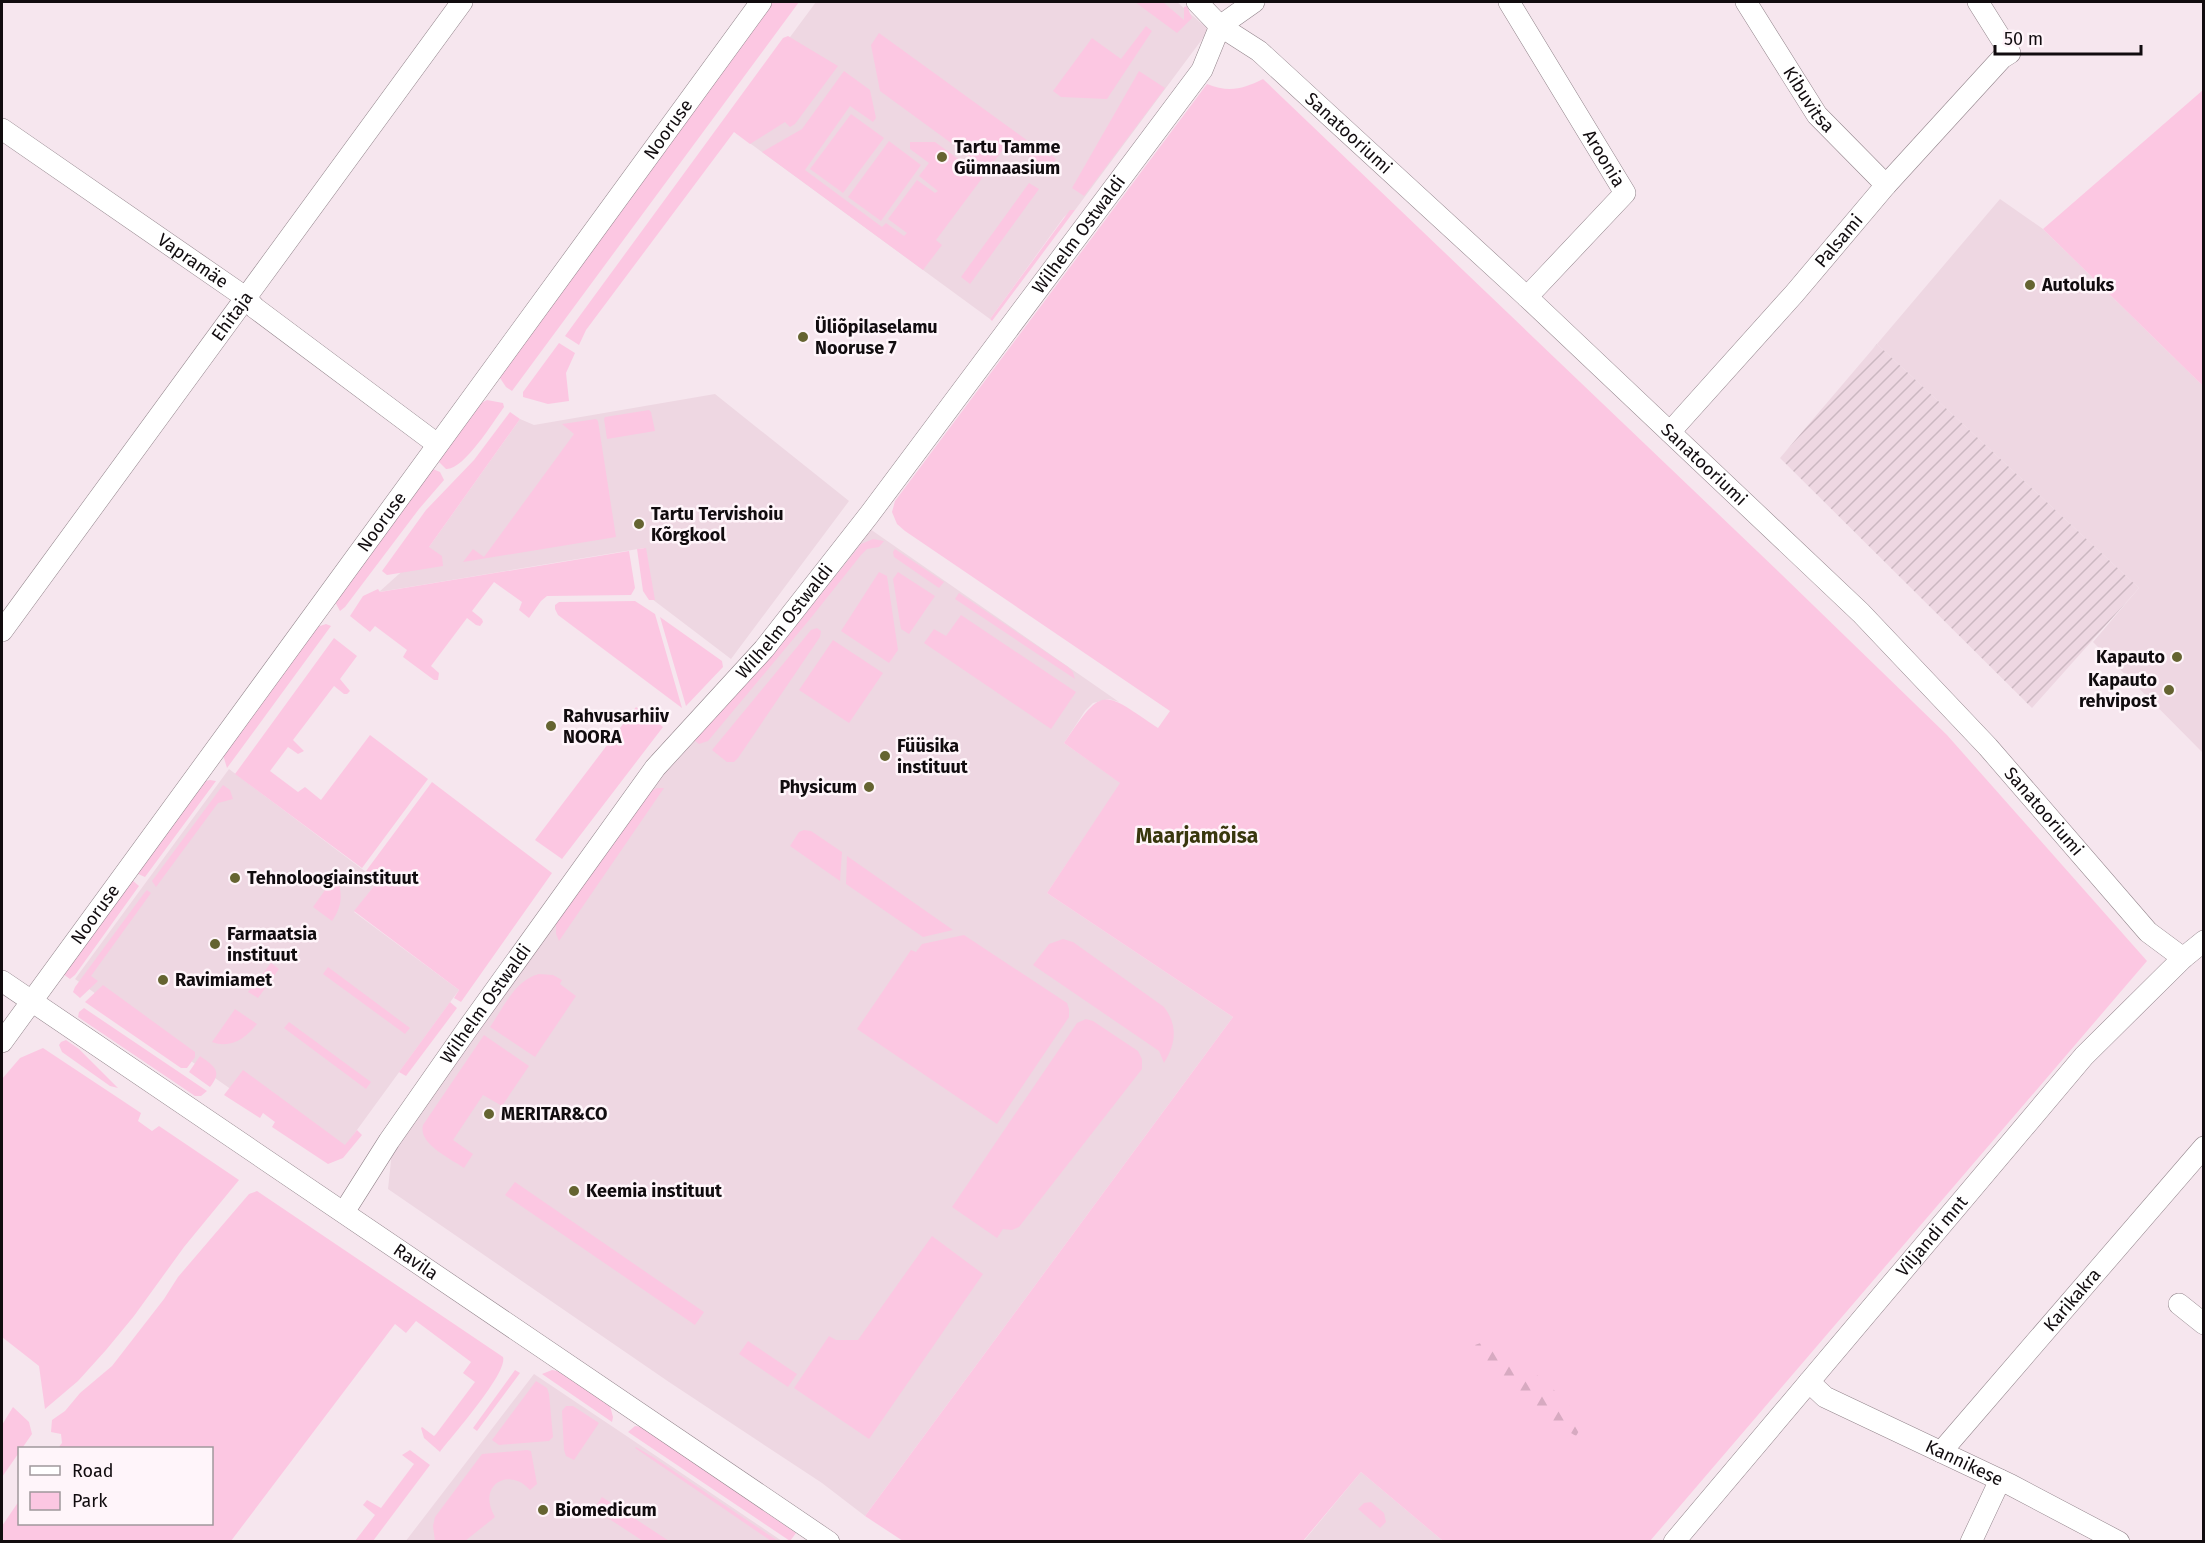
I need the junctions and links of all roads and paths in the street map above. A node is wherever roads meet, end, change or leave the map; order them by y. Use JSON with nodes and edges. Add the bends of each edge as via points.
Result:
{"nodes":[{"id":1,"x":462,"y":2,"type":"edge"},
{"id":2,"x":761,"y":2,"type":"edge"},
{"id":3,"x":1197,"y":2,"type":"edge"},
{"id":4,"x":1254,"y":2,"type":"edge"},
{"id":5,"x":1509,"y":2,"type":"edge"},
{"id":6,"x":1746,"y":2,"type":"edge"},
{"id":7,"x":1978,"y":2,"type":"edge"},
{"id":8,"x":1220,"y":26,"type":"junction"},
{"id":9,"x":2,"y":129,"type":"edge"},
{"id":10,"x":1886,"y":185,"type":"junction"},
{"id":11,"x":245,"y":297,"type":"junction"},
{"id":12,"x":1527,"y":297,"type":"junction"},
{"id":13,"x":1670,"y":432,"type":"junction"},
{"id":14,"x":437,"y":444,"type":"junction"},
{"id":15,"x":2,"y":631,"type":"edge"},
{"id":16,"x":2203,"y":941,"type":"edge"},
{"id":17,"x":2183,"y":958,"type":"junction"},
{"id":18,"x":2,"y":981,"type":"edge"},
{"id":19,"x":31,"y":1000,"type":"junction"},
{"id":20,"x":2,"y":1041,"type":"edge"},
{"id":21,"x":2204,"y":1147,"type":"edge"},
{"id":22,"x":344,"y":1212,"type":"junction"},
{"id":23,"x":2179,"y":1304,"type":"dead end"},
{"id":24,"x":2204,"y":1324,"type":"edge"},
{"id":25,"x":1809,"y":1382,"type":"junction"},
{"id":26,"x":1941,"y":1452,"type":"junction"},
{"id":27,"x":2000,"y":1480,"type":"junction"},
{"id":28,"x":828,"y":1541,"type":"edge"},
{"id":29,"x":1674,"y":1542,"type":"edge"},
{"id":30,"x":1971,"y":1542,"type":"edge"},
{"id":31,"x":2119,"y":1542,"type":"edge"}],
"edges":[{"from":1,"to":11,"type":"street","name":"Ehitaja"},
{"from":2,"to":14,"type":"street","name":"Nooruse"},
{"from":3,"to":8,"type":"street","name":"Sanatooriumi"},
{"from":4,"to":8,"type":"street"},
{"from":5,"to":12,"type":"street","name":"Aroonia","via":[[1626,193]]},
{"from":6,"to":10,"type":"street","name":"Kibuvitsa","via":[[1817,115]]},
{"from":7,"to":10,"type":"street","name":"Palsami","via":[[2010,52]]},
{"from":8,"to":12,"type":"street","name":"Sanatooriumi","via":[[1259,51]]},
{"from":8,"to":22,"type":"street","name":"Wilhelm Ostwaldi","via":[[1202,70],[869,515],[764,648],[655,768],[389,1141]]},
{"from":9,"to":11,"type":"street","name":"Vapramäe"},
{"from":10,"to":13,"type":"street","name":"Palsami"},
{"from":11,"to":14,"type":"street","name":"Vapramäe"},
{"from":11,"to":15,"type":"street","name":"Ehitaja"},
{"from":12,"to":13,"type":"street","name":"Sanatooriumi"},
{"from":13,"to":17,"type":"street","name":"Sanatooriumi","via":[[1861,613],[1988,747],[2148,932]]},
{"from":14,"to":19,"type":"street","name":"Nooruse"},
{"from":16,"to":17,"type":"street","name":"Viljandi mnt"},
{"from":17,"to":25,"type":"street","name":"Viljandi mnt","via":[[2084,1056]]},
{"from":18,"to":19,"type":"street","name":"Ravila"},
{"from":19,"to":20,"type":"street","name":"Nooruse"},
{"from":19,"to":22,"type":"street","name":"Ravila"},
{"from":21,"to":26,"type":"street","name":"Karikakra"},
{"from":22,"to":28,"type":"street","name":"Ravila"},
{"from":23,"to":24,"type":"street"},
{"from":25,"to":26,"type":"street","name":"Kannikese","via":[[1825,1397]]},
{"from":25,"to":29,"type":"street","name":"Viljandi mnt"},
{"from":26,"to":27,"type":"street","name":"Kannikese"},
{"from":27,"to":30,"type":"street"},
{"from":27,"to":31,"type":"street","name":"Kannikese"}]}
